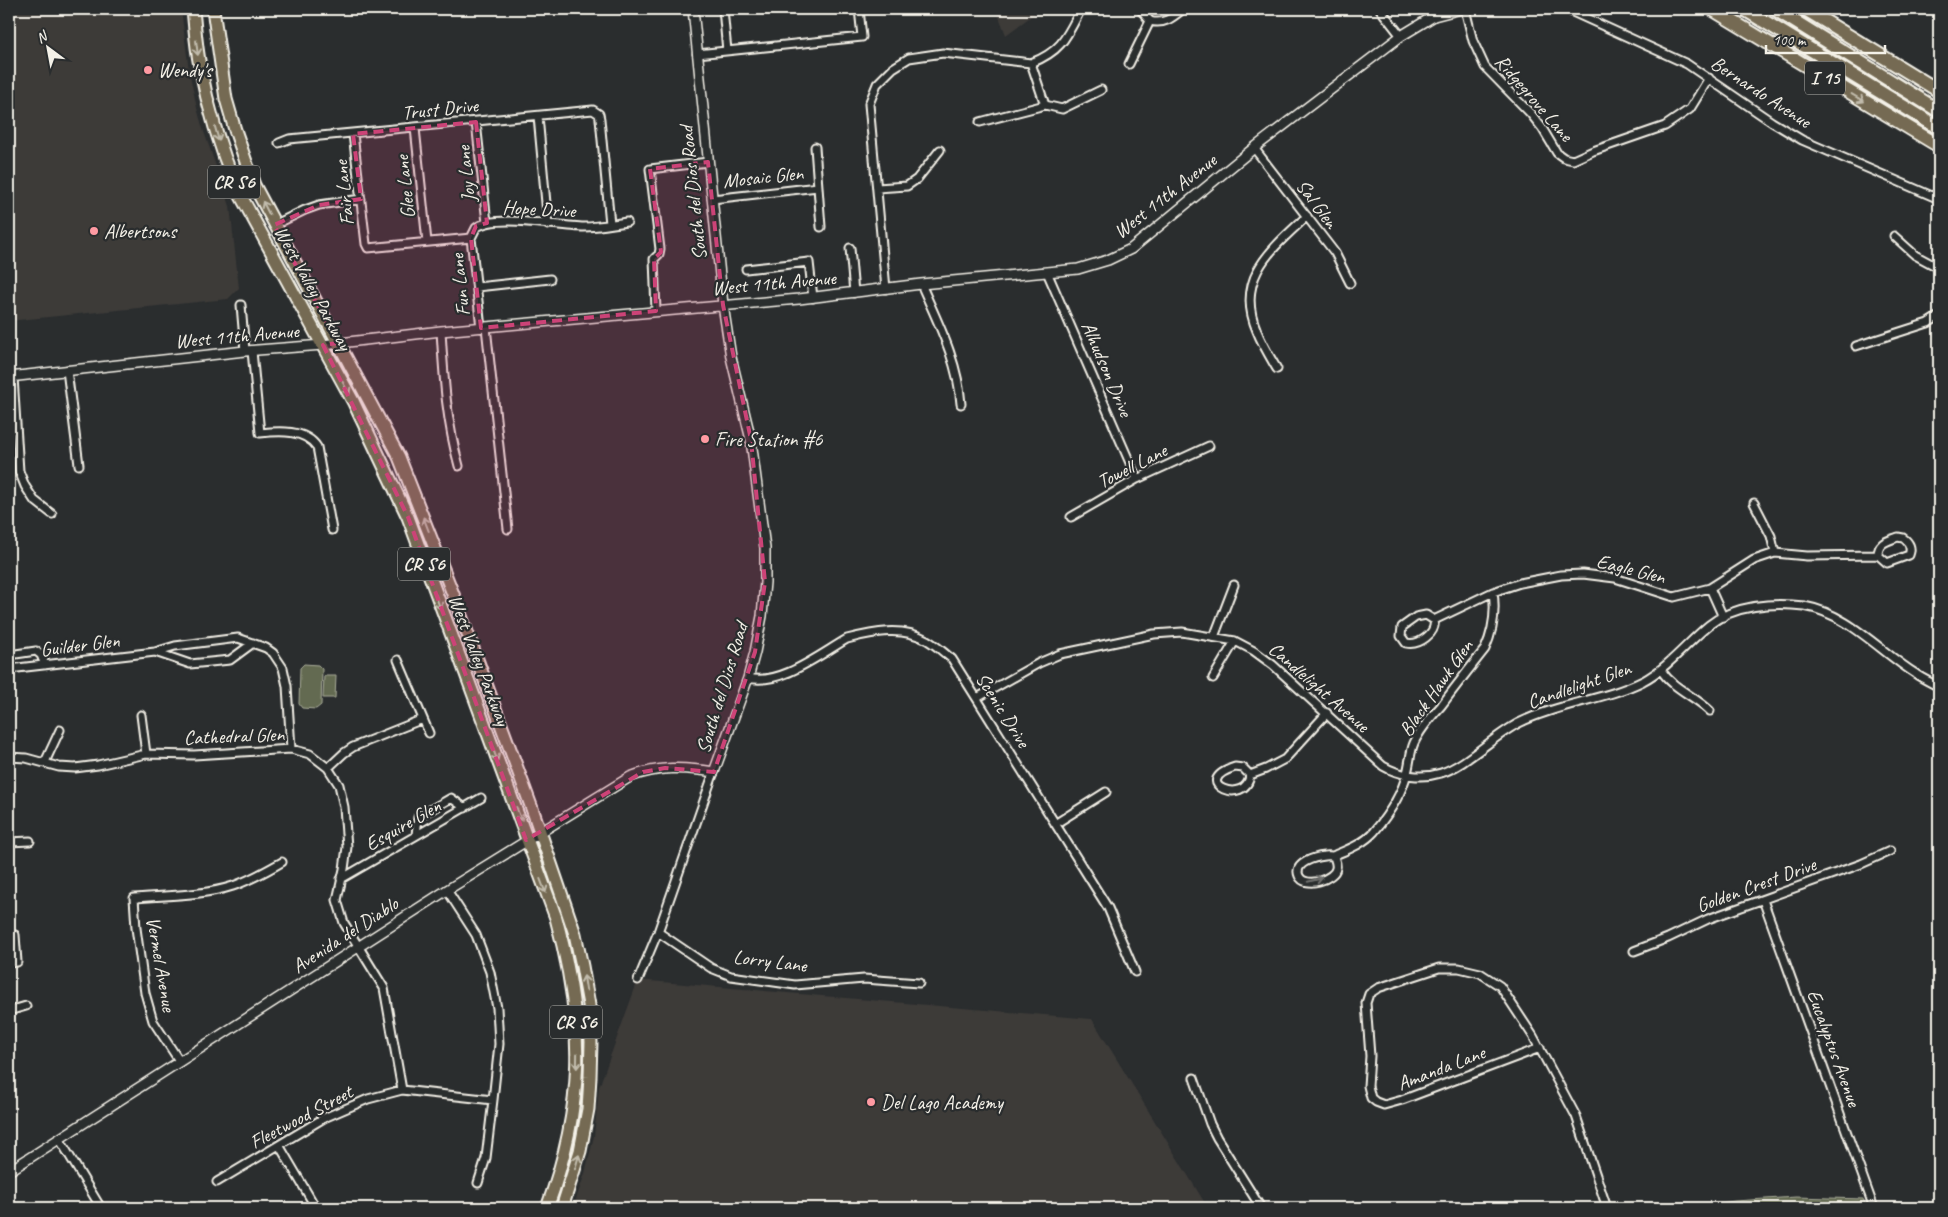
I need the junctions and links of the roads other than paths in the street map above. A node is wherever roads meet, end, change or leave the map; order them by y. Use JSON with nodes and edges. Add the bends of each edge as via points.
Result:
{"nodes":[{"id":1,"x":193,"y":9,"type":"edge"},
{"id":2,"x":213,"y":9,"type":"edge"},
{"id":3,"x":693,"y":9,"type":"edge"},
{"id":4,"x":723,"y":9,"type":"edge"},
{"id":5,"x":859,"y":9,"type":"edge"},
{"id":6,"x":1081,"y":9,"type":"edge"},
{"id":7,"x":1140,"y":9,"type":"edge"},
{"id":8,"x":1184,"y":9,"type":"edge"},
{"id":9,"x":1380,"y":9,"type":"edge"},
{"id":10,"x":1461,"y":9,"type":"edge"},
{"id":11,"x":1465,"y":9,"type":"edge"},
{"id":12,"x":1566,"y":9,"type":"edge"},
{"id":13,"x":1712,"y":9,"type":"edge"},
{"id":14,"x":1744,"y":9,"type":"edge"},
{"id":15,"x":1775,"y":9,"type":"edge"},
{"id":16,"x":1805,"y":9,"type":"edge"},
{"id":17,"x":1150,"y":22,"type":"junction"},
{"id":18,"x":1401,"y":36,"type":"junction"},
{"id":19,"x":727,"y":51,"type":"junction"},
{"id":20,"x":697,"y":54,"type":"junction"},
{"id":21,"x":1031,"y":63,"type":"junction"},
{"id":22,"x":1129,"y":64,"type":"dead end"},
{"id":23,"x":1709,"y":78,"type":"junction"},
{"id":24,"x":1100,"y":90,"type":"dead end"},
{"id":25,"x":1939,"y":91,"type":"edge"},
{"id":26,"x":1045,"y":105,"type":"junction"},
{"id":27,"x":1939,"y":111,"type":"edge"},
{"id":28,"x":538,"y":116,"type":"junction"},
{"id":29,"x":476,"y":122,"type":"junction"},
{"id":30,"x":980,"y":122,"type":"dead end"},
{"id":31,"x":415,"y":128,"type":"junction"},
{"id":32,"x":1939,"y":128,"type":"edge"},
{"id":33,"x":353,"y":134,"type":"junction"},
{"id":34,"x":279,"y":143,"type":"dead end"},
{"id":35,"x":1939,"y":146,"type":"edge"},
{"id":36,"x":815,"y":147,"type":"dead end"},
{"id":37,"x":1254,"y":148,"type":"junction"},
{"id":38,"x":940,"y":150,"type":"dead end"},
{"id":39,"x":708,"y":162,"type":"junction"},
{"id":40,"x":818,"y":188,"type":"junction"},
{"id":41,"x":877,"y":188,"type":"junction"},
{"id":42,"x":361,"y":199,"type":"junction"},
{"id":43,"x":712,"y":199,"type":"junction"},
{"id":44,"x":1939,"y":199,"type":"edge"},
{"id":45,"x":1306,"y":216,"type":"junction"},
{"id":46,"x":626,"y":222,"type":"dead end"},
{"id":47,"x":487,"y":223,"type":"junction"},
{"id":48,"x":610,"y":224,"type":"junction"},
{"id":49,"x":274,"y":225,"type":"junction"},
{"id":50,"x":548,"y":225,"type":"junction"},
{"id":51,"x":820,"y":227,"type":"dead end"},
{"id":52,"x":1894,"y":236,"type":"dead end"},
{"id":53,"x":471,"y":238,"type":"junction"},
{"id":54,"x":427,"y":242,"type":"junction"},
{"id":55,"x":850,"y":248,"type":"dead end"},
{"id":56,"x":1939,"y":268,"type":"edge"},
{"id":57,"x":746,"y":269,"type":"dead end"},
{"id":58,"x":1047,"y":272,"type":"junction"},
{"id":59,"x":550,"y":280,"type":"dead end"},
{"id":60,"x":1350,"y":283,"type":"dead end"},
{"id":61,"x":921,"y":284,"type":"junction"},
{"id":62,"x":477,"y":287,"type":"junction"},
{"id":63,"x":886,"y":289,"type":"junction"},
{"id":64,"x":854,"y":293,"type":"junction"},
{"id":65,"x":813,"y":298,"type":"junction"},
{"id":66,"x":241,"y":305,"type":"dead end"},
{"id":67,"x":723,"y":305,"type":"junction"},
{"id":68,"x":656,"y":311,"type":"junction"},
{"id":69,"x":1939,"y":316,"type":"edge"},
{"id":70,"x":483,"y":328,"type":"junction"},
{"id":71,"x":441,"y":331,"type":"junction"},
{"id":72,"x":338,"y":344,"type":"junction"},
{"id":73,"x":323,"y":345,"type":"junction"},
{"id":74,"x":1856,"y":346,"type":"dead end"},
{"id":75,"x":248,"y":351,"type":"junction"},
{"id":76,"x":1277,"y":369,"type":"dead end"},
{"id":77,"x":67,"y":370,"type":"junction"},
{"id":78,"x":11,"y":377,"type":"edge"},
{"id":79,"x":961,"y":404,"type":"dead end"},
{"id":80,"x":1209,"y":446,"type":"dead end"},
{"id":81,"x":79,"y":465,"type":"dead end"},
{"id":82,"x":459,"y":466,"type":"dead end"},
{"id":83,"x":1137,"y":479,"type":"junction"},
{"id":84,"x":1754,"y":503,"type":"dead end"},
{"id":85,"x":52,"y":514,"type":"dead end"},
{"id":86,"x":1071,"y":517,"type":"dead end"},
{"id":87,"x":508,"y":529,"type":"dead end"},
{"id":88,"x":332,"y":530,"type":"dead end"},
{"id":89,"x":1775,"y":553,"type":"junction"},
{"id":90,"x":1878,"y":555,"type":"junction"},
{"id":91,"x":1234,"y":585,"type":"dead end"},
{"id":92,"x":1710,"y":588,"type":"junction"},
{"id":93,"x":1493,"y":592,"type":"junction"},
{"id":94,"x":1723,"y":617,"type":"junction"},
{"id":95,"x":1434,"y":620,"type":"junction"},
{"id":96,"x":1214,"y":637,"type":"junction"},
{"id":97,"x":1235,"y":641,"type":"junction"},
{"id":98,"x":252,"y":643,"type":"junction"},
{"id":99,"x":155,"y":652,"type":"junction"},
{"id":100,"x":9,"y":655,"type":"edge"},
{"id":101,"x":398,"y":660,"type":"dead end"},
{"id":102,"x":45,"y":665,"type":"junction"},
{"id":103,"x":9,"y":669,"type":"edge"},
{"id":104,"x":1661,"y":670,"type":"junction"},
{"id":105,"x":748,"y":678,"type":"junction"},
{"id":106,"x":1213,"y":678,"type":"dead end"},
{"id":107,"x":1939,"y":687,"type":"edge"},
{"id":108,"x":977,"y":698,"type":"junction"},
{"id":109,"x":1710,"y":711,"type":"dead end"},
{"id":110,"x":1327,"y":713,"type":"junction"},
{"id":111,"x":141,"y":715,"type":"dead end"},
{"id":112,"x":423,"y":718,"type":"junction"},
{"id":113,"x":60,"y":730,"type":"dead end"},
{"id":114,"x":429,"y":733,"type":"dead end"},
{"id":115,"x":291,"y":749,"type":"junction"},
{"id":116,"x":146,"y":754,"type":"junction"},
{"id":117,"x":9,"y":757,"type":"edge"},
{"id":118,"x":45,"y":762,"type":"junction"},
{"id":119,"x":328,"y":768,"type":"junction"},
{"id":120,"x":714,"y":772,"type":"junction"},
{"id":121,"x":1407,"y":774,"type":"junction"},
{"id":122,"x":1250,"y":775,"type":"junction"},
{"id":123,"x":1106,"y":792,"type":"dead end"},
{"id":124,"x":481,"y":798,"type":"dead end"},
{"id":125,"x":465,"y":808,"type":"junction"},
{"id":126,"x":1055,"y":824,"type":"junction"},
{"id":127,"x":540,"y":832,"type":"junction"},
{"id":128,"x":416,"y":836,"type":"junction"},
{"id":129,"x":526,"y":840,"type":"junction"},
{"id":130,"x":30,"y":841,"type":"dead end"},
{"id":131,"x":9,"y":842,"type":"edge"},
{"id":132,"x":1890,"y":851,"type":"dead end"},
{"id":133,"x":1334,"y":857,"type":"junction"},
{"id":134,"x":282,"y":862,"type":"dead end"},
{"id":135,"x":341,"y":879,"type":"junction"},
{"id":136,"x":447,"y":890,"type":"junction"},
{"id":137,"x":1763,"y":900,"type":"junction"},
{"id":138,"x":658,"y":932,"type":"junction"},
{"id":139,"x":15,"y":935,"type":"dead end"},
{"id":140,"x":359,"y":946,"type":"junction"},
{"id":141,"x":1634,"y":951,"type":"dead end"},
{"id":142,"x":9,"y":963,"type":"edge"},
{"id":143,"x":1136,"y":972,"type":"dead end"},
{"id":144,"x":638,"y":980,"type":"dead end"},
{"id":145,"x":919,"y":983,"type":"dead end"},
{"id":146,"x":26,"y":1006,"type":"dead end"},
{"id":147,"x":9,"y":1011,"type":"edge"},
{"id":148,"x":1540,"y":1048,"type":"junction"},
{"id":149,"x":180,"y":1062,"type":"junction"},
{"id":150,"x":1194,"y":1078,"type":"dead end"},
{"id":151,"x":402,"y":1090,"type":"junction"},
{"id":152,"x":493,"y":1100,"type":"junction"},
{"id":153,"x":60,"y":1140,"type":"junction"},
{"id":154,"x":279,"y":1145,"type":"junction"},
{"id":155,"x":9,"y":1172,"type":"edge"},
{"id":156,"x":216,"y":1182,"type":"dead end"},
{"id":157,"x":478,"y":1183,"type":"dead end"},
{"id":158,"x":101,"y":1208,"type":"edge"},
{"id":159,"x":316,"y":1208,"type":"edge"},
{"id":160,"x":547,"y":1208,"type":"edge"},
{"id":161,"x":562,"y":1208,"type":"edge"},
{"id":162,"x":1261,"y":1208,"type":"edge"},
{"id":163,"x":1607,"y":1208,"type":"edge"},
{"id":164,"x":1874,"y":1208,"type":"edge"}],
"edges":[{"from":1,"to":73,"type":"main road","name":"West Valley Parkway","number":"CR S6","one_way":true,"via":[[199,64],[222,152],[236,187]]},
{"from":49,"to":2,"type":"main road","name":"West Valley Parkway","number":"CR S6","one_way":true,"via":[[254,185],[235,130],[223,84]]},
{"from":3,"to":20,"type":"street","name":"South del Dios Road"},
{"from":4,"to":19,"type":"street"},
{"from":5,"to":19,"type":"street","via":[[862,37]]},
{"from":6,"to":21,"type":"street","via":[[1065,40],[1044,58]]},
{"from":7,"to":17,"type":"street"},
{"from":8,"to":17,"type":"street","via":[[1170,20],[1159,24]]},
{"from":9,"to":18,"type":"street"},
{"from":10,"to":18,"type":"street","name":"West 11th Avenue","via":[[1434,16]]},
{"from":11,"to":23,"type":"street","name":"Ridgegrove Lane","via":[[1473,41],[1485,67],[1531,114],[1558,153],[1573,160],[1666,126],[1690,109]]},
{"from":12,"to":23,"type":"street","name":"Bernardo Avenue","via":[[1663,52]]},
{"from":13,"to":35,"type":"highway","number":"I 15","one_way":true},
{"from":14,"to":32,"type":"highway"},
{"from":15,"to":27,"type":"highway"},
{"from":16,"to":25,"type":"highway","number":"I 15"},
{"from":17,"to":22,"type":"street"},
{"from":18,"to":37,"type":"street","name":"West 11th Avenue"},
{"from":19,"to":20,"type":"street"},
{"from":20,"to":39,"type":"street","name":"South del Dios Road"},
{"from":21,"to":26,"type":"street"},
{"from":21,"to":41,"type":"street","via":[[943,53],[909,58],[893,68],[877,84],[868,104]]},
{"from":23,"to":44,"type":"street","name":"Bernardo Avenue","via":[[1802,140]]},
{"from":24,"to":26,"type":"street","via":[[1062,109]]},
{"from":26,"to":30,"type":"street"},
{"from":28,"to":29,"type":"street","name":"Trust Drive"},
{"from":28,"to":48,"type":"street","name":"Trust Drive","via":[[593,110],[599,114]]},
{"from":28,"to":50,"type":"street"},
{"from":29,"to":31,"type":"street","name":"Trust Drive"},
{"from":29,"to":47,"type":"street","name":"Joy Lane"},
{"from":31,"to":33,"type":"street","name":"Trust Drive"},
{"from":31,"to":54,"type":"street","name":"Glee Lane"},
{"from":33,"to":34,"type":"street","name":"Trust Drive","via":[[289,139]]},
{"from":33,"to":42,"type":"street","name":"Fair Lane"},
{"from":36,"to":40,"type":"street","name":"Mosaic Glen"},
{"from":37,"to":45,"type":"street","name":"Sal Glen"},
{"from":37,"to":58,"type":"street","name":"West 11th Avenue","via":[[1131,249],[1078,269]]},
{"from":38,"to":41,"type":"street","via":[[918,179],[907,186]]},
{"from":39,"to":43,"type":"street","name":"South del Dios Road"},
{"from":39,"to":68,"type":"street","via":[[650,169],[660,249],[654,259]]},
{"from":40,"to":43,"type":"street","name":"Mosaic Glen"},
{"from":40,"to":51,"type":"street","name":"Mosaic Glen"},
{"from":41,"to":63,"type":"street"},
{"from":42,"to":49,"type":"street","via":[[320,205]]},
{"from":42,"to":54,"type":"street","name":"Fair Lane","via":[[368,248]]},
{"from":43,"to":67,"type":"street","name":"South del Dios Road"},
{"from":45,"to":60,"type":"street","name":"Sal Glen","via":[[1334,253]]},
{"from":45,"to":76,"type":"street","via":[[1263,260],[1251,287],[1251,316]]},
{"from":46,"to":48,"type":"street","name":"Hope Drive"},
{"from":47,"to":50,"type":"street","name":"Hope Drive","via":[[526,221]]},
{"from":47,"to":53,"type":"street","name":"Hope Drive","via":[[476,228]]},
{"from":48,"to":50,"type":"street","name":"Hope Drive","via":[[584,227]]},
{"from":49,"to":72,"type":"main road","name":"West Valley Parkway","number":"CR S6"},
{"from":52,"to":56,"type":"street","via":[[1915,255]]},
{"from":53,"to":54,"type":"street"},
{"from":53,"to":62,"type":"street","name":"Fun Lane"},
{"from":55,"to":64,"type":"street"},
{"from":57,"to":65,"type":"street","via":[[809,262]]},
{"from":58,"to":61,"type":"street","name":"West 11th Avenue"},
{"from":58,"to":83,"type":"street","name":"Alhudson Drive"},
{"from":59,"to":62,"type":"street"},
{"from":61,"to":63,"type":"street","name":"West 11th Avenue"},
{"from":61,"to":79,"type":"street","via":[[954,360]]},
{"from":62,"to":70,"type":"street","name":"Fun Lane"},
{"from":63,"to":64,"type":"street","name":"West 11th Avenue"},
{"from":64,"to":65,"type":"street","name":"West 11th Avenue"},
{"from":65,"to":67,"type":"street","name":"West 11th Avenue"},
{"from":66,"to":75,"type":"street"},
{"from":67,"to":68,"type":"street","name":"West 11th Avenue"},
{"from":67,"to":105,"type":"street","name":"South del Dios Road","via":[[751,440],[764,548],[762,616]]},
{"from":68,"to":70,"type":"street","name":"West 11th Avenue"},
{"from":69,"to":74,"type":"street","via":[[1928,323]]},
{"from":70,"to":71,"type":"street","name":"West 11th Avenue"},
{"from":70,"to":87,"type":"street","name":"Fun Lane"},
{"from":71,"to":72,"type":"street","name":"West 11th Avenue"},
{"from":71,"to":82,"type":"street","via":[[445,403]]},
{"from":72,"to":73,"type":"street","name":"West 11th Avenue"},
{"from":127,"to":72,"type":"main road","name":"West Valley Parkway","number":"CR S6","one_way":true,"via":[[415,495],[378,415]]},
{"from":73,"to":75,"type":"street","name":"West 11th Avenue"},
{"from":73,"to":129,"type":"main road","name":"West Valley Parkway","number":"CR S6","one_way":true,"via":[[408,517]]},
{"from":75,"to":77,"type":"street","name":"West 11th Avenue"},
{"from":75,"to":88,"type":"street","via":[[260,433],[300,434],[313,441],[317,447]]},
{"from":77,"to":78,"type":"street","name":"West 11th Avenue"},
{"from":77,"to":81,"type":"street"},
{"from":78,"to":85,"type":"street","via":[[19,471],[34,500]]},
{"from":80,"to":83,"type":"street","name":"Towell Lane"},
{"from":83,"to":86,"type":"street","name":"Towell Lane"},
{"from":84,"to":89,"type":"street","via":[[1771,536]]},
{"from":89,"to":90,"type":"street","name":"Eagle Glen"},
{"from":89,"to":92,"type":"street","name":"Eagle Glen","via":[[1754,560]]},
{"from":90,"to":90,"type":"street","name":"Eagle Glen","via":[[1891,563],[1909,555],[1911,548],[1906,540],[1898,537],[1884,542]]},
{"from":91,"to":96,"type":"street"},
{"from":92,"to":93,"type":"street","name":"Eagle Glen","via":[[1674,597],[1616,578],[1583,574],[1526,582]]},
{"from":92,"to":94,"type":"street"},
{"from":93,"to":95,"type":"street","name":"Eagle Glen"},
{"from":93,"to":121,"type":"street","name":"Black Hawk Glen","via":[[1494,617],[1485,649],[1417,738]]},
{"from":94,"to":104,"type":"street","name":"Candlelight Glen","via":[[1710,624]]},
{"from":94,"to":107,"type":"street","name":"Candlelight Glen","via":[[1743,609],[1771,605],[1804,606],[1848,623],[1916,674]]},
{"from":95,"to":95,"type":"street","name":"Eagle Glen","via":[[1426,615],[1416,617],[1402,627],[1401,636],[1406,643],[1414,643],[1430,634],[1435,627]]},
{"from":96,"to":97,"type":"street","name":"Candlelight Avenue"},
{"from":96,"to":108,"type":"street","name":"Candlelight Avenue","via":[[1182,632],[1154,634],[1060,654]]},
{"from":97,"to":106,"type":"street"},
{"from":97,"to":110,"type":"street","name":"Candlelight Avenue","via":[[1273,665]]},
{"from":98,"to":99,"type":"street","name":"Guilder Glen","via":[[238,638],[175,646]]},
{"from":98,"to":99,"type":"street","name":"Guilder Glen","via":[[230,660],[190,664]]},
{"from":98,"to":115,"type":"street","name":"Guilder Glen","via":[[274,654],[283,668]]},
{"from":99,"to":102,"type":"street","name":"Guilder Glen"},
{"from":100,"to":102,"type":"street","via":[[36,652]]},
{"from":101,"to":112,"type":"street"},
{"from":102,"to":103,"type":"street","name":"Guilder Glen"},
{"from":104,"to":109,"type":"street","via":[[1666,679]]},
{"from":104,"to":121,"type":"street","name":"Candlelight Glen","via":[[1624,689],[1554,708],[1519,723],[1449,770],[1418,776]]},
{"from":105,"to":108,"type":"street","name":"Scenic Drive","via":[[771,679],[847,639],[891,631],[915,634],[929,641],[952,659]]},
{"from":105,"to":120,"type":"street","name":"South del Dios Road"},
{"from":108,"to":126,"type":"street","name":"Scenic Drive"},
{"from":110,"to":121,"type":"street","name":"Candlelight Avenue","via":[[1383,766]]},
{"from":110,"to":122,"type":"street","via":[[1285,758]]},
{"from":111,"to":116,"type":"street"},
{"from":112,"to":114,"type":"street"},
{"from":112,"to":119,"type":"street","via":[[353,748]]},
{"from":113,"to":118,"type":"street"},
{"from":115,"to":116,"type":"street","name":"Cathedral Glen","via":[[194,755]]},
{"from":115,"to":119,"type":"street","name":"Cathedral Glen","via":[[310,754]]},
{"from":116,"to":118,"type":"street","name":"Cathedral Glen","via":[[75,768]]},
{"from":117,"to":118,"type":"street","name":"Cathedral Glen"},
{"from":119,"to":135,"type":"street","name":"Cathedral Glen","via":[[339,785],[344,807],[347,847]]},
{"from":120,"to":127,"type":"street","name":"Avenida del Diablo","via":[[665,768],[643,772]]},
{"from":120,"to":138,"type":"street","name":"South del Dios Road"},
{"from":121,"to":133,"type":"street","name":"Black Hawk Glen","via":[[1400,794],[1374,832],[1356,847]]},
{"from":122,"to":122,"type":"street","via":[[1243,768],[1235,767],[1222,771],[1217,782],[1221,789],[1229,792],[1248,783]]},
{"from":123,"to":126,"type":"street"},
{"from":124,"to":125,"type":"street","name":"Esquire Glen"},
{"from":125,"to":128,"type":"street","name":"Esquire Glen"},
{"from":125,"to":128,"type":"street","via":[[451,798],[443,802],[418,817]]},
{"from":126,"to":143,"type":"street","name":"Scenic Drive","via":[[1108,908]]},
{"from":127,"to":129,"type":"street","name":"Avenida del Diablo"},
{"from":161,"to":127,"type":"main road","name":"West Valley Parkway","number":"CR S6","one_way":true,"via":[[580,1151],[588,1109],[589,1005],[576,942]]},
{"from":128,"to":135,"type":"street","name":"Esquire Glen"},
{"from":129,"to":136,"type":"street","name":"Avenida del Diablo"},
{"from":129,"to":160,"type":"main road","name":"West Valley Parkway","number":"CR S6","one_way":true,"via":[[556,918],[576,1017],[573,1111],[568,1142]]},
{"from":130,"to":131,"type":"street"},
{"from":132,"to":137,"type":"street","name":"Golden Crest Drive"},
{"from":133,"to":133,"type":"street","name":"Black Hawk Glen","one_way":true,"via":[[1324,856],[1304,862],[1298,874],[1304,882],[1311,883],[1330,876],[1337,867]]},
{"from":134,"to":149,"type":"street","name":"Vermel Avenue","via":[[234,886],[209,892],[134,898],[144,985],[153,1021]]},
{"from":135,"to":140,"type":"street","name":"Cathedral Glen","via":[[338,905],[344,923]]},
{"from":136,"to":140,"type":"street","name":"Avenida del Diablo"},
{"from":136,"to":152,"type":"street","via":[[476,935],[490,972],[499,1044]]},
{"from":137,"to":141,"type":"street","name":"Golden Crest Drive","via":[[1708,919]]},
{"from":137,"to":164,"type":"street","name":"Eucalyptus Avenue"},
{"from":138,"to":144,"type":"street","name":"South del Dios Road"},
{"from":138,"to":145,"type":"street","name":"Lorry Lane","via":[[711,968],[731,976],[795,985],[864,979]]},
{"from":139,"to":142,"type":"street","via":[[17,962]]},
{"from":140,"to":149,"type":"street","name":"Avenida del Diablo"},
{"from":140,"to":151,"type":"street","name":"Cathedral Glen","via":[[384,988]]},
{"from":146,"to":147,"type":"street"},
{"from":148,"to":148,"type":"street","name":"Amanda Lane","via":[[1500,986],[1480,974],[1459,968],[1439,968],[1378,988],[1369,994],[1366,1003],[1370,1056],[1368,1086],[1371,1098],[1384,1105]]},
{"from":148,"to":163,"type":"street","name":"Amanda Lane","via":[[1576,1116]]},
{"from":149,"to":153,"type":"street","name":"Avenida del Diablo"},
{"from":150,"to":162,"type":"street","via":[[1217,1138]]},
{"from":151,"to":152,"type":"street","name":"Fleetwood Street"},
{"from":151,"to":154,"type":"street","name":"Fleetwood Street","via":[[368,1099],[324,1118]]},
{"from":152,"to":157,"type":"street","via":[[486,1158]]},
{"from":153,"to":155,"type":"street","name":"Avenida del Diablo"},
{"from":153,"to":158,"type":"street"},
{"from":154,"to":156,"type":"street","name":"Fleetwood Street"},
{"from":154,"to":159,"type":"street"}]}
